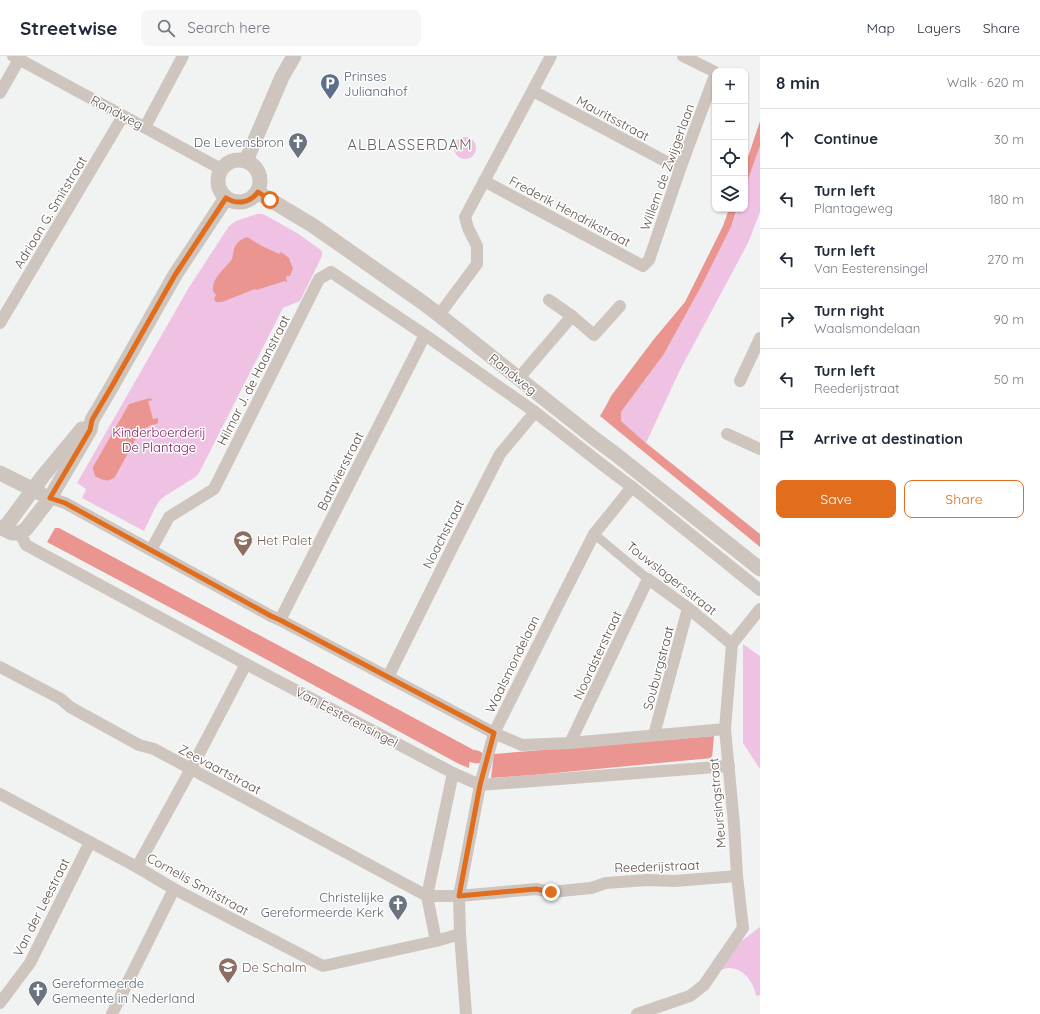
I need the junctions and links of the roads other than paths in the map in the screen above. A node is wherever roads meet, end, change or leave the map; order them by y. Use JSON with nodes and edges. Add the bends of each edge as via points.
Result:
{"nodes":[{"id":1,"x":182,"y":56,"type":"edge"},
{"id":2,"x":294,"y":56,"type":"edge"},
{"id":3,"x":551,"y":56,"type":"edge"},
{"id":4,"x":683,"y":56,"type":"edge"},
{"id":5,"x":17,"y":57,"type":"edge"},
{"id":6,"x":712,"y":70,"type":"edge"},
{"id":7,"x":712,"y":83,"type":"edge"},
{"id":8,"x":532,"y":91,"type":"junction"},
{"id":9,"x":0,"y":93,"type":"edge"},
{"id":10,"x":123,"y":116,"type":"junction"},
{"id":11,"x":145,"y":127,"type":"junction"},
{"id":12,"x":246,"y":161,"type":"junction"},
{"id":13,"x":222,"y":169,"type":"junction"},
{"id":14,"x":680,"y":169,"type":"junction"},
{"id":15,"x":484,"y":181,"type":"junction"},
{"id":16,"x":258,"y":192,"type":"junction"},
{"id":17,"x":226,"y":198,"type":"junction"},
{"id":18,"x":643,"y":266,"type":"joint"},
{"id":19,"x":331,"y":272,"type":"joint"},
{"id":20,"x":549,"y":300,"type":"dead end"},
{"id":21,"x":620,"y":306,"type":"dead end"},
{"id":22,"x":439,"y":315,"type":"junction"},
{"id":23,"x":572,"y":316,"type":"junction"},
{"id":24,"x":0,"y":323,"type":"edge"},
{"id":25,"x":425,"y":335,"type":"junction"},
{"id":26,"x":760,"y":338,"type":"edge"},
{"id":27,"x":518,"y":379,"type":"junction"},
{"id":28,"x":740,"y":381,"type":"dead end"},
{"id":29,"x":535,"y":412,"type":"junction"},
{"id":30,"x":92,"y":420,"type":"junction"},
{"id":31,"x":728,"y":434,"type":"dead end"},
{"id":32,"x":760,"y":449,"type":"edge"},
{"id":33,"x":0,"y":473,"type":"edge"},
{"id":34,"x":632,"y":487,"type":"junction"},
{"id":35,"x":32,"y":489,"type":"junction"},
{"id":36,"x":50,"y":498,"type":"junction"},
{"id":37,"x":1,"y":530,"type":"edge"},
{"id":38,"x":20,"y":532,"type":"junction"},
{"id":39,"x":594,"y":534,"type":"junction"},
{"id":40,"x":150,"y":550,"type":"junction"},
{"id":41,"x":760,"y":569,"type":"edge"},
{"id":42,"x":648,"y":579,"type":"junction"},
{"id":43,"x":760,"y":590,"type":"edge"},
{"id":44,"x":688,"y":608,"type":"junction"},
{"id":45,"x":760,"y":609,"type":"edge"},
{"id":46,"x":280,"y":620,"type":"junction"},
{"id":47,"x":732,"y":644,"type":"junction"},
{"id":48,"x":246,"y":664,"type":"junction"},
{"id":49,"x":0,"y":667,"type":"edge"},
{"id":50,"x":388,"y":676,"type":"junction"},
{"id":51,"x":725,"y":729,"type":"junction"},
{"id":52,"x":494,"y":733,"type":"junction"},
{"id":53,"x":654,"y":735,"type":"junction"},
{"id":54,"x":570,"y":743,"type":"junction"},
{"id":55,"x":729,"y":766,"type":"junction"},
{"id":56,"x":191,"y":769,"type":"junction"},
{"id":57,"x":453,"y":773,"type":"junction"},
{"id":58,"x":480,"y":785,"type":"junction"},
{"id":59,"x":0,"y":794,"type":"edge"},
{"id":60,"x":90,"y":842,"type":"junction"},
{"id":61,"x":137,"y":867,"type":"junction"},
{"id":62,"x":737,"y":876,"type":"junction"},
{"id":63,"x":174,"y":889,"type":"junction"},
{"id":64,"x":427,"y":896,"type":"junction"},
{"id":65,"x":459,"y":896,"type":"junction"},
{"id":66,"x":460,"y":934,"type":"junction"},
{"id":67,"x":436,"y":941,"type":"junction"},
{"id":68,"x":0,"y":1003,"type":"edge"},
{"id":69,"x":112,"y":1014,"type":"edge"},
{"id":70,"x":466,"y":1014,"type":"edge"},
{"id":71,"x":637,"y":1014,"type":"edge"}],
"edges":[{"from":1,"to":11,"type":"street"},
{"from":2,"to":12,"type":"street","via":[[282,77]]},
{"from":3,"to":8,"type":"street"},
{"from":4,"to":6,"type":"street"},
{"from":5,"to":9,"type":"street"},
{"from":5,"to":10,"type":"street","name":"Randweg"},
{"from":7,"to":14,"type":"street","name":"Willem de Zwijgerlaan"},
{"from":8,"to":14,"type":"street","name":"Mauritsstraat"},
{"from":8,"to":15,"type":"street"},
{"from":10,"to":11,"type":"street","name":"Randweg"},
{"from":10,"to":24,"type":"street","name":"Adriaan G. Smitstraat"},
{"from":11,"to":13,"type":"street","name":"Randweg"},
{"from":12,"to":13,"type":"street","via":[[232,161]]},
{"from":12,"to":16,"type":"street","via":[[253,164],[259,174]]},
{"from":13,"to":17,"type":"street","via":[[218,176],[218,184]]},
{"from":14,"to":18,"type":"street","name":"Willem de Zwijgerlaan","via":[[649,260]]},
{"from":15,"to":18,"type":"street","name":"Frederik Hendrikstraat"},
{"from":15,"to":22,"type":"street","via":[[465,217],[477,246],[477,264]]},
{"from":16,"to":17,"type":"street","via":[[251,199],[241,202]]},
{"from":16,"to":22,"type":"street","name":"Randweg","via":[[312,225]]},
{"from":17,"to":30,"type":"street","via":[[175,275]]},
{"from":19,"to":25,"type":"street","name":"Randweg"},
{"from":19,"to":40,"type":"street","name":"Hilmar J. de Haanstraat","via":[[319,279],[214,489],[169,517]]},
{"from":20,"to":23,"type":"street"},
{"from":21,"to":23,"type":"street","via":[[594,335]]},
{"from":22,"to":27,"type":"street","name":"Randweg"},
{"from":23,"to":27,"type":"street"},
{"from":25,"to":29,"type":"street","name":"Randweg"},
{"from":25,"to":46,"type":"street","name":"Batavierstraat"},
{"from":26,"to":28,"type":"street"},
{"from":27,"to":41,"type":"street","name":"Randweg"},
{"from":29,"to":34,"type":"street","name":"Randweg"},
{"from":29,"to":50,"type":"street","name":"Noachstraat","via":[[500,454]]},
{"from":30,"to":35,"type":"street","via":[[84,426]]},
{"from":30,"to":36,"type":"street","via":[[90,430]]},
{"from":31,"to":32,"type":"street"},
{"from":33,"to":35,"type":"street"},
{"from":34,"to":39,"type":"street","name":"Waalsmondelaan"},
{"from":34,"to":43,"type":"street","name":"Randweg"},
{"from":35,"to":36,"type":"street"},
{"from":35,"to":37,"type":"street"},
{"from":36,"to":38,"type":"street","via":[[26,529]]},
{"from":36,"to":40,"type":"street","via":[[65,503]]},
{"from":37,"to":38,"type":"street"},
{"from":38,"to":48,"type":"street","name":"Van Eesterensingel","via":[[26,545]]},
{"from":39,"to":42,"type":"street","name":"Touwslagersstraat"},
{"from":39,"to":52,"type":"street","name":"Waalsmondelaan"},
{"from":40,"to":46,"type":"street"},
{"from":42,"to":44,"type":"street","name":"Touwslagersstraat"},
{"from":42,"to":54,"type":"street","name":"Noordsterstraat"},
{"from":44,"to":47,"type":"street","name":"Touwslagersstraat"},
{"from":44,"to":53,"type":"street","name":"Souburgstraat"},
{"from":45,"to":47,"type":"street"},
{"from":46,"to":50,"type":"street"},
{"from":47,"to":51,"type":"street","name":"Meursingstraat"},
{"from":48,"to":56,"type":"street"},
{"from":48,"to":57,"type":"street","name":"Van Eesterensingel"},
{"from":49,"to":56,"type":"street","name":"Zeevaartstraat","via":[[140,745],[154,749]]},
{"from":50,"to":52,"type":"street"},
{"from":51,"to":53,"type":"street"},
{"from":51,"to":55,"type":"street","name":"Meursingstraat"},
{"from":52,"to":54,"type":"street","via":[[522,745]]},
{"from":52,"to":58,"type":"street","name":"Waalsmondelaan"},
{"from":53,"to":54,"type":"street"},
{"from":55,"to":58,"type":"street","name":"Van Eesterensingel"},
{"from":55,"to":62,"type":"street","name":"Meursingstraat"},
{"from":56,"to":61,"type":"street"},
{"from":56,"to":64,"type":"street","name":"Zeevaartstraat"},
{"from":57,"to":58,"type":"street","name":"Van Eesterensingel"},
{"from":57,"to":64,"type":"street"},
{"from":58,"to":65,"type":"street","name":"Waalsmondelaan"},
{"from":59,"to":60,"type":"street","name":"Cornelis Smitstraat"},
{"from":60,"to":61,"type":"street","name":"Cornelis Smitstraat"},
{"from":60,"to":68,"type":"street","name":"Van der Leestraat","via":[[30,963]]},
{"from":61,"to":63,"type":"street","name":"Cornelis Smitstraat"},
{"from":62,"to":65,"type":"street","name":"Reederijstraat","via":[[675,881],[640,880],[551,892],[536,889]]},
{"from":62,"to":71,"type":"street","name":"Meursingstraat","via":[[743,928],[704,984],[690,996]]},
{"from":63,"to":67,"type":"street","name":"Cornelis Smitstraat","via":[[323,966]]},
{"from":63,"to":69,"type":"street"},
{"from":64,"to":65,"type":"street"},
{"from":64,"to":67,"type":"street"},
{"from":65,"to":66,"type":"street","name":"Waalsmondelaan"},
{"from":66,"to":67,"type":"street","name":"Cornelis Smitstraat"},
{"from":66,"to":70,"type":"street","name":"Waalsmondelaan"}]}
